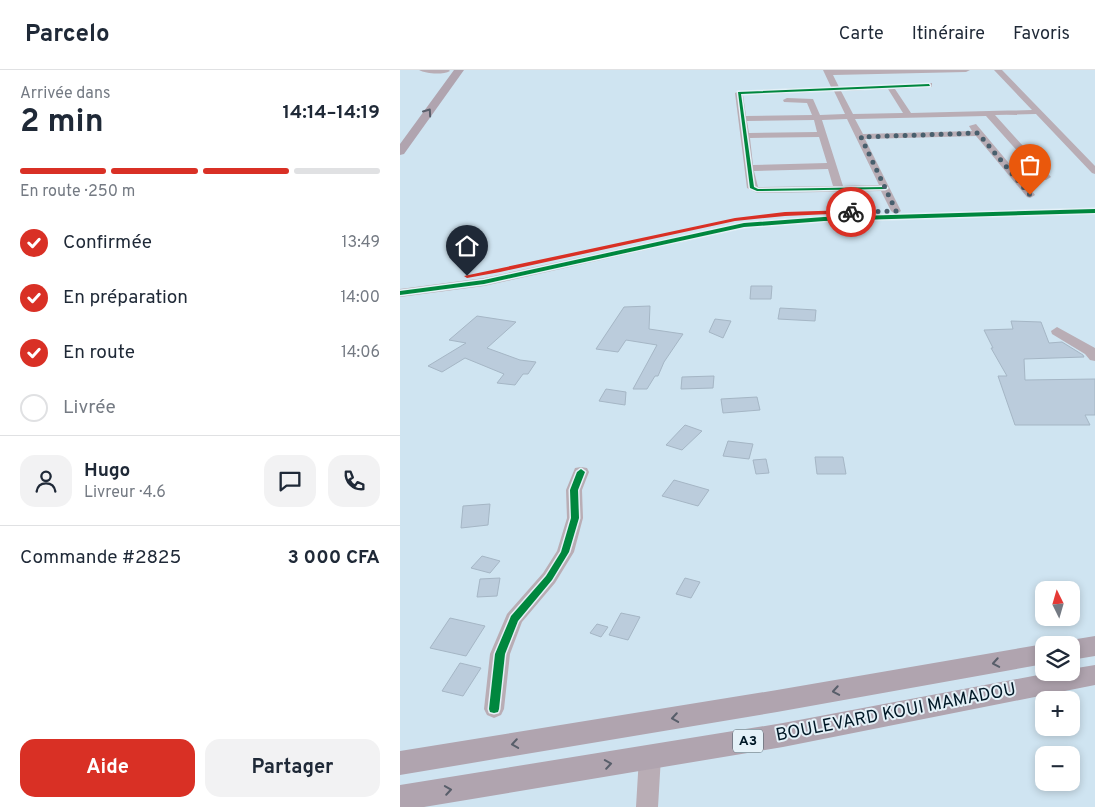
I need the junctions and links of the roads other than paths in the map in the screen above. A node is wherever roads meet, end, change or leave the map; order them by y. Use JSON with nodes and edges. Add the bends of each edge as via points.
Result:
{"nodes":[{"id":1,"x":423,"y":70,"type":"edge"},
{"id":2,"x":446,"y":70,"type":"edge"},
{"id":3,"x":459,"y":70,"type":"edge"},
{"id":4,"x":964,"y":70,"type":"edge"},
{"id":5,"x":998,"y":70,"type":"edge"},
{"id":6,"x":828,"y":72,"type":"edge"},
{"id":7,"x":929,"y":85,"type":"dead end"},
{"id":8,"x":890,"y":87,"type":"junction"},
{"id":9,"x":837,"y":88,"type":"junction"},
{"id":10,"x":741,"y":101,"type":"junction"},
{"id":11,"x":423,"y":102,"type":"dead end"},
{"id":12,"x":1038,"y":112,"type":"junction"},
{"id":13,"x":988,"y":113,"type":"junction"},
{"id":14,"x":962,"y":114,"type":"junction"},
{"id":15,"x":909,"y":115,"type":"junction"},
{"id":16,"x":851,"y":116,"type":"junction"},
{"id":17,"x":817,"y":117,"type":"junction"},
{"id":18,"x":744,"y":119,"type":"junction"},
{"id":19,"x":978,"y":133,"type":"junction"},
{"id":20,"x":822,"y":134,"type":"junction"},
{"id":21,"x":746,"y":136,"type":"junction"},
{"id":22,"x":861,"y":137,"type":"junction"},
{"id":23,"x":400,"y":152,"type":"edge"},
{"id":24,"x":832,"y":166,"type":"junction"},
{"id":25,"x":750,"y":168,"type":"junction"},
{"id":26,"x":1095,"y":171,"type":"edge"},
{"id":27,"x":1015,"y":178,"type":"junction"},
{"id":28,"x":885,"y":188,"type":"junction"},
{"id":29,"x":839,"y":189,"type":"junction"},
{"id":30,"x":1030,"y":195,"type":"dead end"},
{"id":31,"x":1095,"y":205,"type":"edge"},
{"id":32,"x":896,"y":211,"type":"junction"},
{"id":33,"x":1095,"y":212,"type":"edge"},
{"id":34,"x":400,"y":283,"type":"edge"},
{"id":35,"x":400,"y":293,"type":"edge"},
{"id":36,"x":1057,"y":331,"type":"dead end"},
{"id":37,"x":1095,"y":356,"type":"edge"},
{"id":38,"x":581,"y":472,"type":"dead end"},
{"id":39,"x":1095,"y":646,"type":"edge"},
{"id":40,"x":1080,"y":648,"type":"edge"},
{"id":41,"x":1035,"y":656,"type":"edge"},
{"id":42,"x":1095,"y":675,"type":"edge"},
{"id":43,"x":494,"y":709,"type":"dead end"},
{"id":44,"x":650,"y":757,"type":"junction"},
{"id":45,"x":400,"y":763,"type":"edge"},
{"id":46,"x":400,"y":798,"type":"edge"},
{"id":47,"x":647,"y":807,"type":"edge"}],
"edges":[{"from":1,"to":2,"type":"street"},
{"from":2,"to":11,"type":"main road"},
{"from":23,"to":3,"type":"main road","one_way":true},
{"from":4,"to":6,"type":"street"},
{"from":5,"to":12,"type":"street"},
{"from":6,"to":9,"type":"street"},
{"from":7,"to":8,"type":"street"},
{"from":8,"to":9,"type":"street"},
{"from":8,"to":15,"type":"street"},
{"from":9,"to":10,"type":"street","via":[[742,92],[739,93]]},
{"from":9,"to":16,"type":"street"},
{"from":10,"to":17,"type":"street","via":[[806,100],[810,101]]},
{"from":10,"to":18,"type":"street"},
{"from":12,"to":13,"type":"street"},
{"from":12,"to":26,"type":"street"},
{"from":13,"to":14,"type":"street"},
{"from":13,"to":27,"type":"street","via":[[1046,176]]},
{"from":14,"to":15,"type":"street"},
{"from":14,"to":19,"type":"street"},
{"from":15,"to":16,"type":"street"},
{"from":16,"to":17,"type":"street"},
{"from":16,"to":22,"type":"street"},
{"from":17,"to":18,"type":"street"},
{"from":17,"to":20,"type":"street"},
{"from":18,"to":21,"type":"street"},
{"from":19,"to":22,"type":"street"},
{"from":19,"to":27,"type":"street"},
{"from":20,"to":21,"type":"street"},
{"from":20,"to":24,"type":"street"},
{"from":21,"to":25,"type":"street"},
{"from":22,"to":28,"type":"street"},
{"from":24,"to":25,"type":"street"},
{"from":24,"to":29,"type":"street"},
{"from":25,"to":29,"type":"street","via":[[752,188],[757,190]]},
{"from":27,"to":30,"type":"street"},
{"from":28,"to":29,"type":"street"},
{"from":28,"to":32,"type":"street"},
{"from":31,"to":32,"type":"street"},
{"from":32,"to":34,"type":"street","via":[[814,212],[735,219],[500,270]]},
{"from":33,"to":35,"type":"street","via":[[824,219],[744,225],[484,282]]},
{"from":36,"to":37,"type":"street"},
{"from":38,"to":43,"type":"street","via":[[574,490],[574,518],[565,552],[549,578],[514,618],[500,654]]},
{"from":39,"to":40,"type":"main road"},
{"from":41,"to":45,"type":"main road","name":"BOULEVARD KOUI MAMADOU","number":"A3","one_way":true,"via":[[777,702]]},
{"from":42,"to":44,"type":"main road","name":"BOULEVARD KOUI MAMADOU","number":"A3"},
{"from":46,"to":44,"type":"main road","name":"BOULEVARD KOUI MAMADOU","number":"A3","one_way":true},
{"from":44,"to":47,"type":"street"}]}
